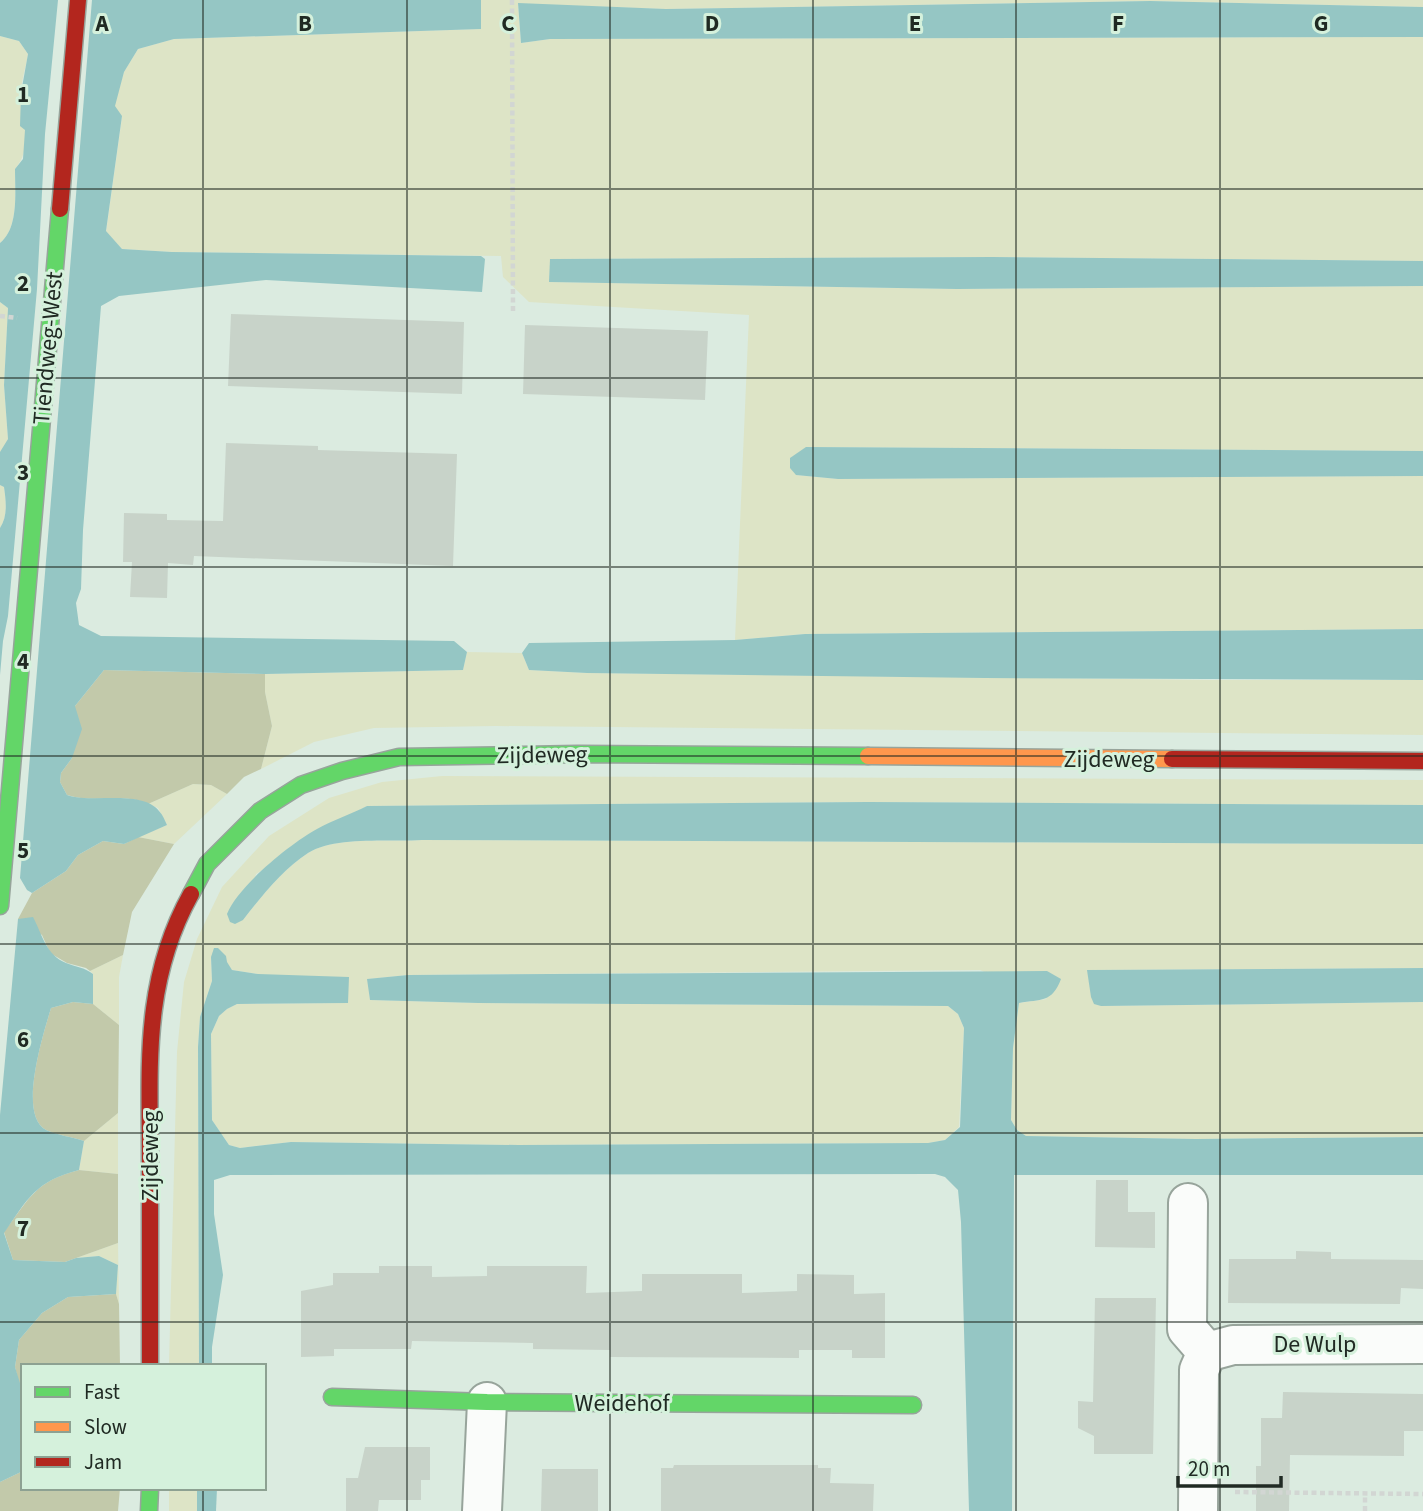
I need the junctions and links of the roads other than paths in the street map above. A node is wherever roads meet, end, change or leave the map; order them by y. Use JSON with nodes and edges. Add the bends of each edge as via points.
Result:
{"nodes":[{"id":1,"x":78,"y":0,"type":"edge"},
{"id":2,"x":1423,"y":761,"type":"edge"},
{"id":3,"x":0,"y":906,"type":"edge"},
{"id":4,"x":1188,"y":1203,"type":"dead end"},
{"id":5,"x":1423,"y":1344,"type":"edge"},
{"id":6,"x":1207,"y":1352,"type":"junction"},
{"id":7,"x":150,"y":1364,"type":"edge"},
{"id":8,"x":332,"y":1397,"type":"dead end"},
{"id":9,"x":487,"y":1402,"type":"junction"},
{"id":10,"x":913,"y":1405,"type":"dead end"},
{"id":11,"x":149,"y":1490,"type":"edge"},
{"id":12,"x":1198,"y":1501,"type":"edge"},
{"id":13,"x":149,"y":1511,"type":"edge"},
{"id":14,"x":482,"y":1511,"type":"edge"}],
"edges":[{"from":1,"to":3,"type":"main road","name":"Tiendweg-West"},
{"from":2,"to":7,"type":"main road","name":"Zijdeweg","via":[[578,754],[399,757],[301,785],[260,811],[207,864],[176,920],[161,965],[150,1027]]},
{"from":4,"to":6,"type":"street","via":[[1187,1329]]},
{"from":5,"to":6,"type":"street","name":"De Wulp","via":[[1233,1345]]},
{"from":6,"to":12,"type":"street","via":[[1199,1370]]},
{"from":8,"to":9,"type":"main road","name":"Weidehof"},
{"from":9,"to":10,"type":"main road","name":"Weidehof"},
{"from":9,"to":14,"type":"street"},
{"from":11,"to":13,"type":"main road"}]}
